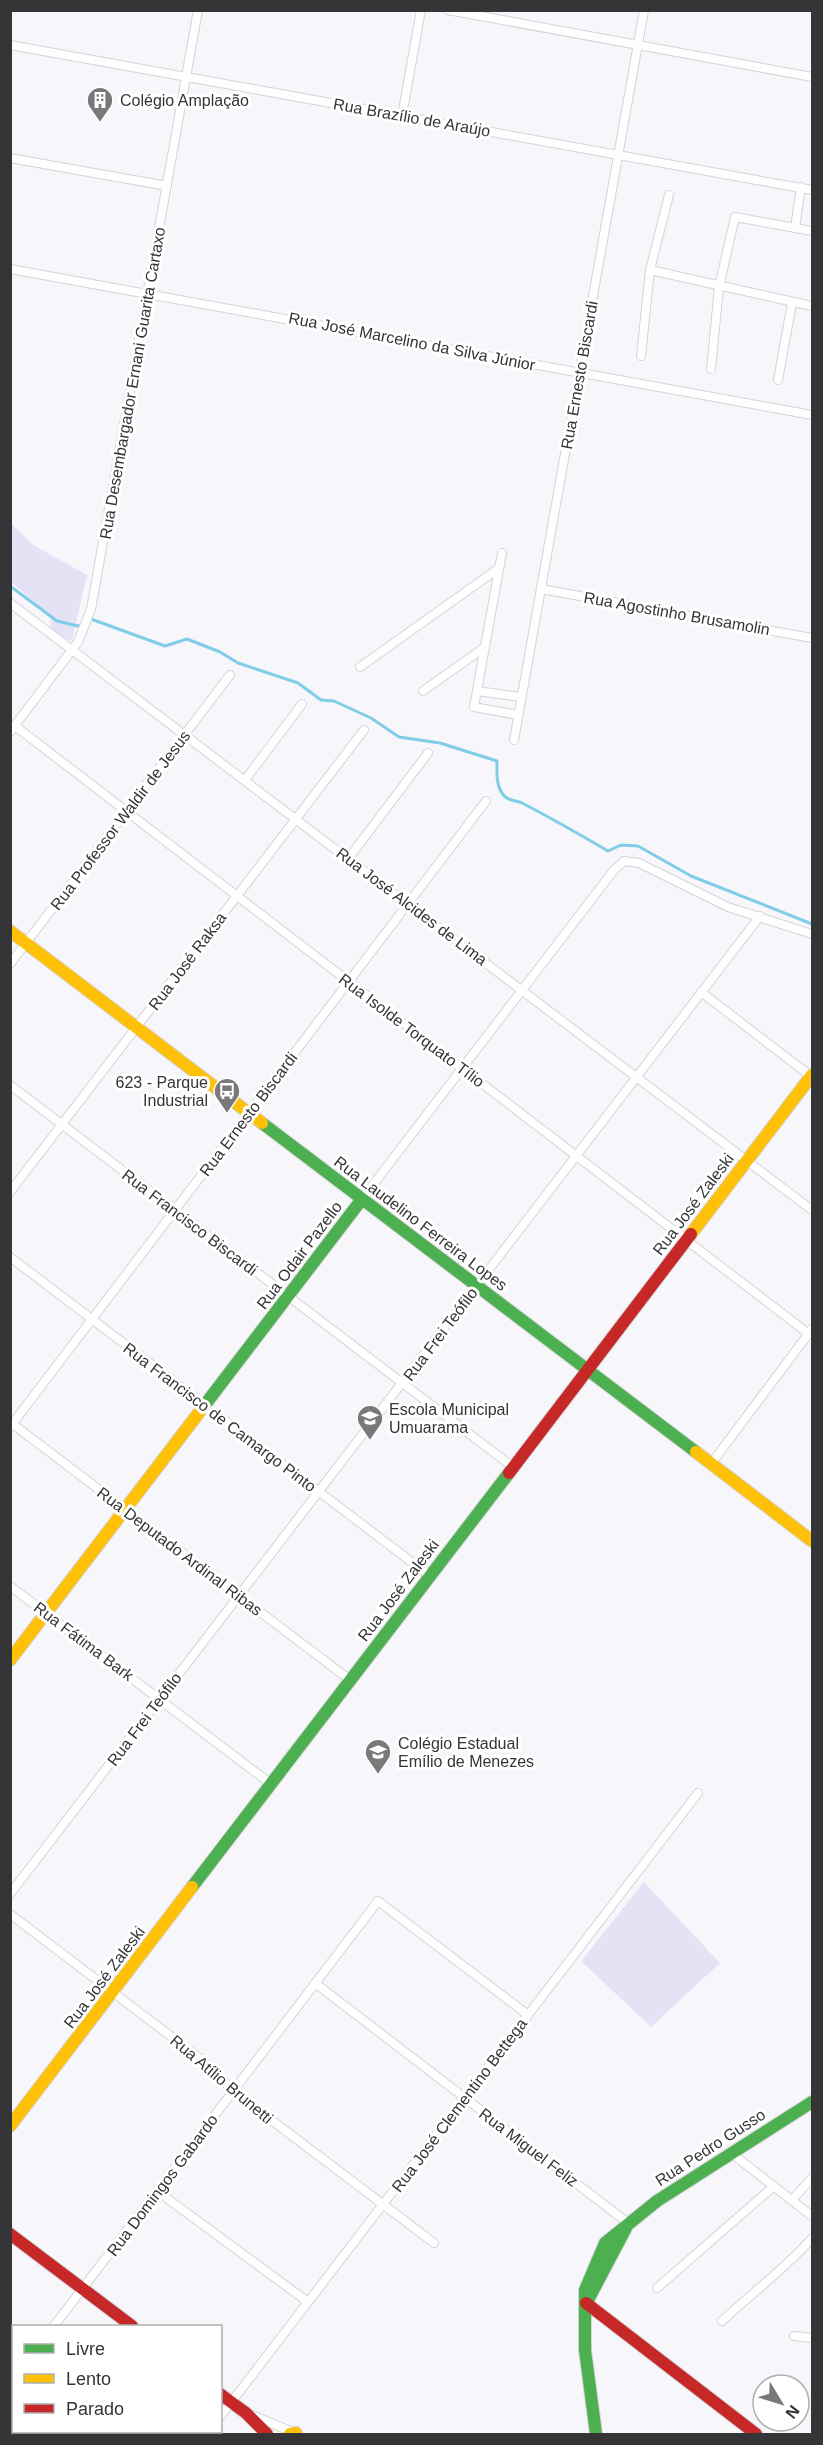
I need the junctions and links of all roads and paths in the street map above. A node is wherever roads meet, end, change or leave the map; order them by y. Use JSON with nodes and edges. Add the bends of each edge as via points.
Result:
{"nodes":[{"id":1,"x":198,"y":10,"type":"edge"},
{"id":2,"x":421,"y":10,"type":"edge"},
{"id":3,"x":447,"y":10,"type":"edge"},
{"id":4,"x":644,"y":10,"type":"edge"},
{"id":5,"x":10,"y":45,"type":"edge"},
{"id":6,"x":638,"y":45,"type":"junction"},
{"id":7,"x":813,"y":76,"type":"edge"},
{"id":8,"x":186,"y":77,"type":"junction"},
{"id":9,"x":402,"y":116,"type":"junction"},
{"id":10,"x":619,"y":155,"type":"junction"},
{"id":11,"x":10,"y":158,"type":"edge"},
{"id":12,"x":166,"y":186,"type":"junction"},
{"id":13,"x":801,"y":188,"type":"junction"},
{"id":14,"x":813,"y":190,"type":"edge"},
{"id":15,"x":669,"y":195,"type":"dead end"},
{"id":16,"x":795,"y":228,"type":"junction"},
{"id":17,"x":813,"y":231,"type":"edge"},
{"id":18,"x":10,"y":270,"type":"edge"},
{"id":19,"x":650,"y":270,"type":"junction"},
{"id":20,"x":719,"y":287,"type":"junction"},
{"id":21,"x":148,"y":292,"type":"junction"},
{"id":22,"x":792,"y":303,"type":"junction"},
{"id":23,"x":813,"y":306,"type":"edge"},
{"id":24,"x":641,"y":356,"type":"dead end"},
{"id":25,"x":711,"y":369,"type":"dead end"},
{"id":26,"x":579,"y":372,"type":"junction"},
{"id":27,"x":778,"y":380,"type":"dead end"},
{"id":28,"x":813,"y":415,"type":"edge"},
{"id":29,"x":502,"y":553,"type":"dead end"},
{"id":30,"x":499,"y":568,"type":"junction"},
{"id":31,"x":541,"y":589,"type":"junction"},
{"id":32,"x":10,"y":603,"type":"edge"},
{"id":33,"x":813,"y":638,"type":"edge"},
{"id":34,"x":485,"y":647,"type":"junction"},
{"id":35,"x":73,"y":650,"type":"junction"},
{"id":36,"x":360,"y":667,"type":"dead end"},
{"id":37,"x":230,"y":675,"type":"dead end"},
{"id":38,"x":423,"y":691,"type":"dead end"},
{"id":39,"x":477,"y":691,"type":"junction"},
{"id":40,"x":521,"y":697,"type":"junction"},
{"id":41,"x":302,"y":704,"type":"dead end"},
{"id":42,"x":518,"y":715,"type":"junction"},
{"id":43,"x":13,"y":729,"type":"edge"},
{"id":44,"x":364,"y":730,"type":"dead end"},
{"id":45,"x":185,"y":735,"type":"junction"},
{"id":46,"x":514,"y":740,"type":"dead end"},
{"id":47,"x":428,"y":753,"type":"dead end"},
{"id":48,"x":245,"y":780,"type":"junction"},
{"id":49,"x":486,"y":801,"type":"dead end"},
{"id":50,"x":126,"y":812,"type":"junction"},
{"id":51,"x":296,"y":819,"type":"junction"},
{"id":52,"x":348,"y":858,"type":"junction"},
{"id":53,"x":237,"y":896,"type":"junction"},
{"id":54,"x":408,"y":904,"type":"junction"},
{"id":55,"x":760,"y":916,"type":"junction"},
{"id":56,"x":10,"y":932,"type":"edge"},
{"id":57,"x":813,"y":934,"type":"edge"},
{"id":58,"x":26,"y":944,"type":"junction"},
{"id":59,"x":10,"y":964,"type":"edge"},
{"id":60,"x":349,"y":982,"type":"junction"},
{"id":61,"x":522,"y":990,"type":"junction"},
{"id":62,"x":701,"y":992,"type":"junction"},
{"id":63,"x":137,"y":1027,"type":"junction"},
{"id":64,"x":462,"y":1068,"type":"junction"},
{"id":65,"x":812,"y":1076,"type":"edge"},
{"id":66,"x":636,"y":1077,"type":"junction"},
{"id":67,"x":10,"y":1085,"type":"edge"},
{"id":68,"x":249,"y":1113,"type":"junction"},
{"id":69,"x":62,"y":1125,"type":"junction"},
{"id":70,"x":576,"y":1156,"type":"junction"},
{"id":71,"x":747,"y":1160,"type":"junction"},
{"id":72,"x":10,"y":1192,"type":"edge"},
{"id":73,"x":362,"y":1199,"type":"junction"},
{"id":74,"x":175,"y":1210,"type":"junction"},
{"id":75,"x":813,"y":1210,"type":"edge"},
{"id":76,"x":686,"y":1240,"type":"junction"},
{"id":77,"x":10,"y":1257,"type":"edge"},
{"id":78,"x":476,"y":1286,"type":"junction"},
{"id":79,"x":288,"y":1296,"type":"junction"},
{"id":80,"x":92,"y":1319,"type":"junction"},
{"id":81,"x":811,"y":1332,"type":"edge"},
{"id":82,"x":587,"y":1370,"type":"junction"},
{"id":83,"x":402,"y":1383,"type":"junction"},
{"id":84,"x":205,"y":1405,"type":"junction"},
{"id":85,"x":11,"y":1424,"type":"edge"},
{"id":86,"x":711,"y":1464,"type":"junction"},
{"id":87,"x":513,"y":1467,"type":"junction"},
{"id":88,"x":319,"y":1492,"type":"junction"},
{"id":89,"x":125,"y":1509,"type":"junction"},
{"id":90,"x":813,"y":1541,"type":"edge"},
{"id":91,"x":430,"y":1576,"type":"junction"},
{"id":92,"x":10,"y":1586,"type":"edge"},
{"id":93,"x":239,"y":1596,"type":"junction"},
{"id":94,"x":46,"y":1613,"type":"junction"},
{"id":95,"x":10,"y":1660,"type":"edge"},
{"id":96,"x":350,"y":1680,"type":"junction"},
{"id":97,"x":160,"y":1699,"type":"junction"},
{"id":98,"x":271,"y":1784,"type":"junction"},
{"id":99,"x":698,"y":1793,"type":"dead end"},
{"id":100,"x":10,"y":1894,"type":"edge"},
{"id":101,"x":10,"y":1914,"type":"edge"},
{"id":102,"x":315,"y":1983,"type":"junction"},
{"id":103,"x":113,"y":1992,"type":"junction"},
{"id":104,"x":528,"y":2015,"type":"junction"},
{"id":105,"x":233,"y":2091,"type":"junction"},
{"id":106,"x":465,"y":2098,"type":"junction"},
{"id":107,"x":813,"y":2102,"type":"edge"},
{"id":108,"x":10,"y":2126,"type":"edge"},
{"id":109,"x":731,"y":2153,"type":"junction"},
{"id":110,"x":813,"y":2178,"type":"edge"},
{"id":111,"x":774,"y":2186,"type":"junction"},
{"id":112,"x":158,"y":2191,"type":"junction"},
{"id":113,"x":792,"y":2200,"type":"junction"},
{"id":114,"x":383,"y":2205,"type":"junction"},
{"id":115,"x":813,"y":2216,"type":"edge"},
{"id":116,"x":628,"y":2223,"type":"junction"},
{"id":117,"x":10,"y":2234,"type":"edge"},
{"id":118,"x":813,"y":2238,"type":"edge"},
{"id":119,"x":434,"y":2243,"type":"dead end"},
{"id":120,"x":657,"y":2288,"type":"dead end"},
{"id":121,"x":83,"y":2289,"type":"junction"},
{"id":122,"x":308,"y":2302,"type":"junction"},
{"id":123,"x":586,"y":2303,"type":"junction"},
{"id":124,"x":722,"y":2321,"type":"dead end"},
{"id":125,"x":55,"y":2325,"type":"edge"},
{"id":126,"x":131,"y":2325,"type":"edge"},
{"id":127,"x":794,"y":2336,"type":"dead end"},
{"id":128,"x":813,"y":2338,"type":"edge"},
{"id":129,"x":222,"y":2395,"type":"edge"},
{"id":130,"x":232,"y":2402,"type":"junction"},
{"id":131,"x":246,"y":2413,"type":"junction"},
{"id":132,"x":222,"y":2414,"type":"edge"},
{"id":133,"x":267,"y":2434,"type":"edge"},
{"id":134,"x":295,"y":2434,"type":"edge"},
{"id":135,"x":596,"y":2434,"type":"edge"},
{"id":136,"x":756,"y":2434,"type":"edge"}],
"edges":[{"from":1,"to":8,"type":"street","name":"Rua Desembargador Ernani Guarita Cartaxo"},
{"from":2,"to":9,"type":"street"},
{"from":3,"to":6,"type":"street"},
{"from":4,"to":6,"type":"street","name":"Rua Ernesto Biscardi"},
{"from":5,"to":8,"type":"street","name":"Rua Brazílio de Araújo"},
{"from":6,"to":7,"type":"street"},
{"from":6,"to":10,"type":"street","name":"Rua Ernesto Biscardi"},
{"from":8,"to":9,"type":"street","name":"Rua Brazílio de Araújo"},
{"from":8,"to":12,"type":"street","name":"Rua Desembargador Ernani Guarita Cartaxo"},
{"from":9,"to":10,"type":"street","name":"Rua Brazílio de Araújo"},
{"from":10,"to":13,"type":"street","name":"Rua Brazílio de Araújo"},
{"from":10,"to":26,"type":"street","name":"Rua Ernesto Biscardi"},
{"from":11,"to":12,"type":"street"},
{"from":12,"to":21,"type":"street","name":"Rua Desembargador Ernani Guarita Cartaxo"},
{"from":13,"to":14,"type":"street","name":"Rua Brazílio de Araújo"},
{"from":13,"to":16,"type":"street"},
{"from":15,"to":19,"type":"street"},
{"from":16,"to":17,"type":"street"},
{"from":16,"to":20,"type":"street","via":[[735,217]]},
{"from":18,"to":21,"type":"street","name":"Rua José Marcelino da Silva Júnior"},
{"from":19,"to":20,"type":"street"},
{"from":19,"to":24,"type":"street"},
{"from":20,"to":22,"type":"street"},
{"from":20,"to":25,"type":"street"},
{"from":21,"to":26,"type":"street","name":"Rua José Marcelino da Silva Júnior"},
{"from":21,"to":35,"type":"street","name":"Rua Desembargador Ernani Guarita Cartaxo","via":[[91,609]]},
{"from":22,"to":23,"type":"street"},
{"from":22,"to":27,"type":"street"},
{"from":26,"to":28,"type":"street","name":"Rua José Marcelino da Silva Júnior"},
{"from":26,"to":31,"type":"street","name":"Rua Ernesto Biscardi"},
{"from":29,"to":30,"type":"street"},
{"from":30,"to":34,"type":"street"},
{"from":30,"to":36,"type":"street"},
{"from":31,"to":33,"type":"street","name":"Rua Agostinho Brusamolin"},
{"from":31,"to":40,"type":"street","name":"Rua Ernesto Biscardi"},
{"from":32,"to":35,"type":"street","name":"Rua José Alcides de Lima"},
{"from":34,"to":38,"type":"street"},
{"from":34,"to":39,"type":"street"},
{"from":35,"to":43,"type":"street","name":"Rua Desembargador Ernani Guarita Cartaxo"},
{"from":35,"to":45,"type":"street","name":"Rua José Alcides de Lima"},
{"from":37,"to":45,"type":"street","name":"Rua Professor Waldir de Jesus"},
{"from":39,"to":40,"type":"street"},
{"from":39,"to":42,"type":"street","via":[[474,707]]},
{"from":40,"to":42,"type":"street","name":"Rua Ernesto Biscardi"},
{"from":41,"to":48,"type":"street"},
{"from":42,"to":46,"type":"street","name":"Rua Ernesto Biscardi"},
{"from":43,"to":50,"type":"street","name":"Rua Isolde Torquato Tílio"},
{"from":44,"to":51,"type":"street","name":"Rua José Raksa"},
{"from":45,"to":48,"type":"street","name":"Rua José Alcides de Lima"},
{"from":45,"to":50,"type":"street","name":"Rua Professor Waldir de Jesus"},
{"from":47,"to":52,"type":"street"},
{"from":48,"to":51,"type":"street","name":"Rua José Alcides de Lima"},
{"from":49,"to":54,"type":"street","name":"Rua Ernesto Biscardi"},
{"from":50,"to":53,"type":"street","name":"Rua Isolde Torquato Tílio"},
{"from":50,"to":58,"type":"street","name":"Rua Professor Waldir de Jesus"},
{"from":51,"to":52,"type":"street","name":"Rua José Alcides de Lima"},
{"from":51,"to":53,"type":"street","name":"Rua José Raksa"},
{"from":52,"to":54,"type":"street","name":"Rua José Alcides de Lima"},
{"from":53,"to":60,"type":"street","name":"Rua Isolde Torquato Tílio"},
{"from":53,"to":63,"type":"street","name":"Rua José Raksa"},
{"from":54,"to":60,"type":"street","name":"Rua Ernesto Biscardi"},
{"from":54,"to":61,"type":"street","name":"Rua José Alcides de Lima"},
{"from":55,"to":57,"type":"street"},
{"from":55,"to":61,"type":"street","name":"Rua Odair Pazello","via":[[728,907],[632,860],[624,861]]},
{"from":55,"to":62,"type":"street","name":"Rua Frei Teófilo"},
{"from":56,"to":58,"type":"street","name":"Rua Laudelino Ferreira Lopes"},
{"from":58,"to":59,"type":"street","name":"Rua Professor Waldir de Jesus"},
{"from":58,"to":63,"type":"street","name":"Rua Laudelino Ferreira Lopes"},
{"from":60,"to":64,"type":"street","name":"Rua Isolde Torquato Tílio"},
{"from":60,"to":68,"type":"street","name":"Rua Ernesto Biscardi"},
{"from":61,"to":64,"type":"street","name":"Rua Odair Pazello"},
{"from":61,"to":66,"type":"street","name":"Rua José Alcides de Lima"},
{"from":62,"to":65,"type":"street"},
{"from":62,"to":66,"type":"street","name":"Rua Frei Teófilo"},
{"from":63,"to":68,"type":"street","name":"Rua Laudelino Ferreira Lopes"},
{"from":63,"to":69,"type":"street","name":"Rua José Raksa"},
{"from":64,"to":70,"type":"street","name":"Rua Isolde Torquato Tílio"},
{"from":64,"to":73,"type":"street","name":"Rua Odair Pazello"},
{"from":65,"to":71,"type":"street","name":"Rua José Zaleski"},
{"from":66,"to":70,"type":"street","name":"Rua Frei Teófilo"},
{"from":66,"to":71,"type":"street","name":"Rua José Alcides de Lima"},
{"from":67,"to":69,"type":"street","name":"Rua Francisco Biscardi"},
{"from":68,"to":73,"type":"street","name":"Rua Laudelino Ferreira Lopes"},
{"from":68,"to":74,"type":"street","name":"Rua Ernesto Biscardi"},
{"from":69,"to":72,"type":"street","name":"Rua José Raksa"},
{"from":69,"to":74,"type":"street","name":"Rua Francisco Biscardi"},
{"from":70,"to":76,"type":"street","name":"Rua Isolde Torquato Tílio"},
{"from":70,"to":78,"type":"street","name":"Rua Frei Teófilo"},
{"from":71,"to":75,"type":"street","name":"Rua José Alcides de Lima"},
{"from":71,"to":76,"type":"street","name":"Rua José Zaleski"},
{"from":73,"to":78,"type":"street","name":"Rua Laudelino Ferreira Lopes"},
{"from":73,"to":79,"type":"street","name":"Rua Odair Pazello"},
{"from":74,"to":79,"type":"street","name":"Rua Francisco Biscardi"},
{"from":74,"to":80,"type":"street","name":"Rua Ernesto Biscardi"},
{"from":76,"to":81,"type":"street","name":"Rua Isolde Torquato Tílio"},
{"from":76,"to":82,"type":"street","name":"Rua José Zaleski"},
{"from":77,"to":80,"type":"street","name":"Rua Francisco de Camargo Pinto"},
{"from":78,"to":82,"type":"street","name":"Rua Laudelino Ferreira Lopes"},
{"from":78,"to":83,"type":"street","name":"Rua Frei Teófilo"},
{"from":79,"to":83,"type":"street","name":"Rua Francisco Biscardi"},
{"from":79,"to":84,"type":"street","name":"Rua Odair Pazello"},
{"from":80,"to":84,"type":"street","name":"Rua Francisco de Camargo Pinto"},
{"from":80,"to":85,"type":"street","name":"Rua Ernesto Biscardi"},
{"from":81,"to":86,"type":"street"},
{"from":82,"to":86,"type":"street","name":"Rua Laudelino Ferreira Lopes"},
{"from":82,"to":87,"type":"street","name":"Rua José Zaleski"},
{"from":83,"to":87,"type":"street","name":"Rua Francisco Biscardi"},
{"from":83,"to":88,"type":"street","name":"Rua Frei Teófilo"},
{"from":84,"to":88,"type":"street","name":"Rua Francisco de Camargo Pinto"},
{"from":84,"to":89,"type":"street","name":"Rua Odair Pazello"},
{"from":85,"to":89,"type":"street","name":"Rua Deputado Ardinal Ribas"},
{"from":86,"to":90,"type":"street","name":"Rua Laudelino Ferreira Lopes"},
{"from":87,"to":91,"type":"street","name":"Rua José Zaleski"},
{"from":88,"to":91,"type":"street","name":"Rua Francisco de Camargo Pinto"},
{"from":88,"to":93,"type":"street","name":"Rua Frei Teófilo"},
{"from":89,"to":93,"type":"street","name":"Rua Deputado Ardinal Ribas"},
{"from":89,"to":94,"type":"street","name":"Rua Odair Pazello"},
{"from":91,"to":96,"type":"street","name":"Rua José Zaleski"},
{"from":92,"to":94,"type":"street","name":"Rua Fátima Bark"},
{"from":93,"to":96,"type":"street","name":"Rua Deputado Ardinal Ribas"},
{"from":93,"to":97,"type":"street","name":"Rua Frei Teófilo"},
{"from":94,"to":95,"type":"street","name":"Rua Odair Pazello"},
{"from":94,"to":97,"type":"street","name":"Rua Fátima Bark"},
{"from":96,"to":98,"type":"street","name":"Rua José Zaleski"},
{"from":97,"to":98,"type":"street","name":"Rua Fátima Bark"},
{"from":97,"to":100,"type":"street","name":"Rua Frei Teófilo"},
{"from":98,"to":103,"type":"street","name":"Rua José Zaleski"},
{"from":99,"to":104,"type":"street","name":"Rua José Clementino Bettega"},
{"from":101,"to":103,"type":"street","name":"Rua Atílio Brunetti"},
{"from":102,"to":104,"type":"street","name":"Rua Domingos Gabardo","via":[[378,1901]]},
{"from":102,"to":105,"type":"street","name":"Rua Domingos Gabardo"},
{"from":102,"to":106,"type":"street","name":"Rua Miguel Feliz"},
{"from":103,"to":105,"type":"street","name":"Rua Atílio Brunetti","via":[[206,2063]]},
{"from":103,"to":108,"type":"street","name":"Rua José Zaleski"},
{"from":104,"to":106,"type":"street","name":"Rua José Clementino Bettega"},
{"from":105,"to":112,"type":"street","name":"Rua Domingos Gabardo"},
{"from":105,"to":114,"type":"street","name":"Rua Atílio Brunetti"},
{"from":106,"to":114,"type":"street","name":"Rua José Clementino Bettega"},
{"from":106,"to":116,"type":"street","name":"Rua Miguel Feliz"},
{"from":107,"to":109,"type":"street","name":"Rua Pedro Gusso"},
{"from":109,"to":111,"type":"street"},
{"from":109,"to":116,"type":"street","name":"Rua Pedro Gusso"},
{"from":110,"to":113,"type":"street"},
{"from":111,"to":113,"type":"street"},
{"from":111,"to":120,"type":"street"},
{"from":112,"to":121,"type":"street","name":"Rua Domingos Gabardo"},
{"from":112,"to":122,"type":"street"},
{"from":113,"to":115,"type":"street"},
{"from":114,"to":119,"type":"street","name":"Rua Atílio Brunetti"},
{"from":114,"to":122,"type":"street","name":"Rua José Clementino Bettega"},
{"from":116,"to":123,"type":"street","name":"Rua Pedro Gusso"},
{"from":117,"to":121,"type":"street"},
{"from":118,"to":124,"type":"street","via":[[789,2265],[772,2275]]},
{"from":121,"to":125,"type":"street","name":"Rua Domingos Gabardo"},
{"from":121,"to":126,"type":"street"},
{"from":122,"to":130,"type":"street","name":"Rua José Clementino Bettega"},
{"from":123,"to":135,"type":"street","name":"Rua Pedro Gusso","via":[[585,2350]]},
{"from":123,"to":136,"type":"street"},
{"from":127,"to":128,"type":"street"},
{"from":129,"to":130,"type":"street"},
{"from":130,"to":131,"type":"street"},
{"from":130,"to":132,"type":"street","name":"Rua José Clementino Bettega"},
{"from":131,"to":133,"type":"street"},
{"from":131,"to":134,"type":"street"}]}
